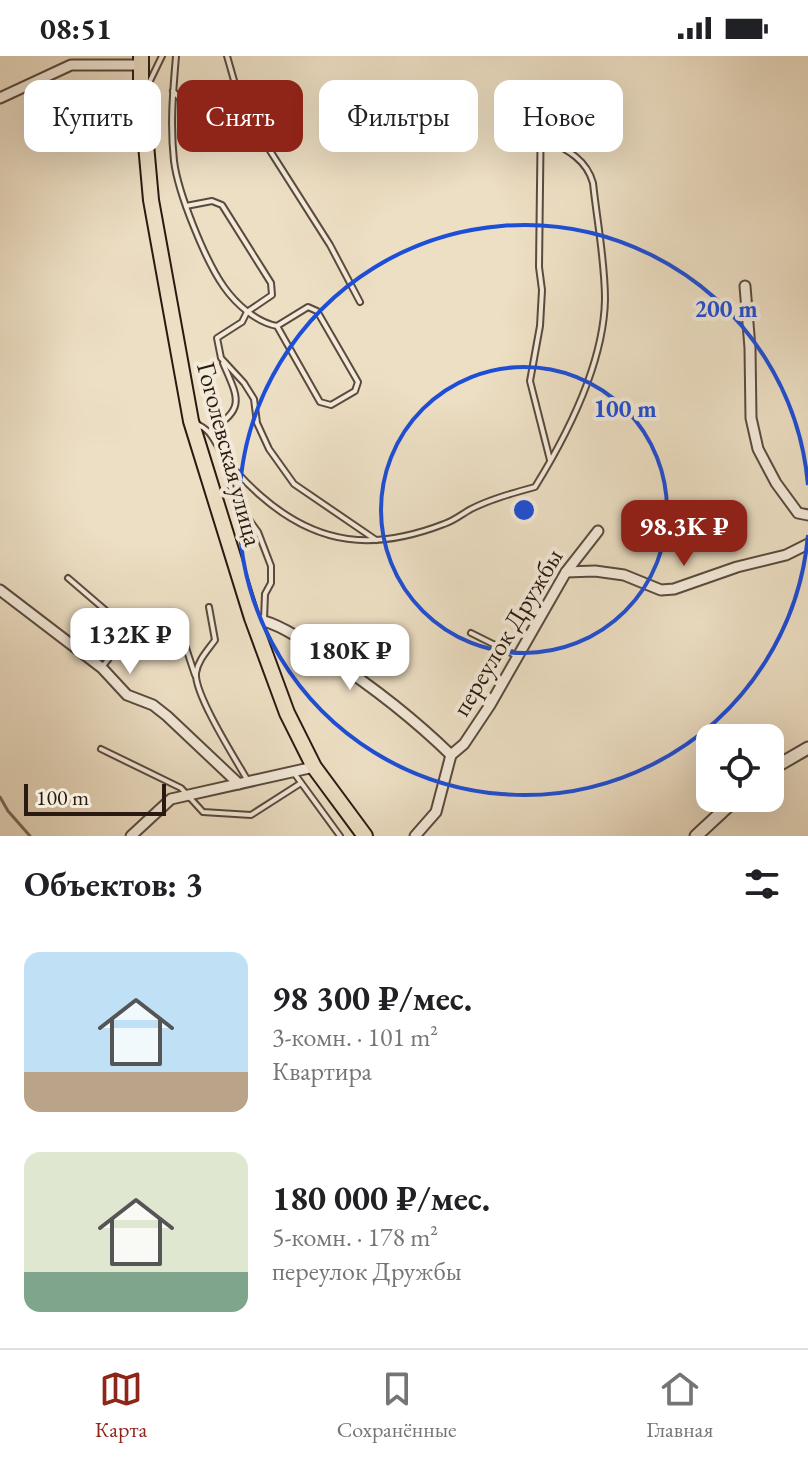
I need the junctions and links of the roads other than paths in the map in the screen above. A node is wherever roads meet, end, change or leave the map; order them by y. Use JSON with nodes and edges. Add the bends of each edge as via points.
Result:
{"nodes":[{"id":1,"x":162,"y":56,"type":"edge"},
{"id":2,"x":176,"y":56,"type":"edge"},
{"id":3,"x":227,"y":56,"type":"edge"},
{"id":4,"x":141,"y":60,"type":"edge"},
{"id":5,"x":152,"y":80,"type":"edge"},
{"id":6,"x":234,"y":80,"type":"edge"},
{"id":7,"x":173,"y":91,"type":"junction"},
{"id":8,"x":177,"y":95,"type":"edge"},
{"id":9,"x":0,"y":98,"type":"edge"},
{"id":10,"x":147,"y":152,"type":"edge"},
{"id":11,"x":271,"y":152,"type":"edge"},
{"id":12,"x":540,"y":152,"type":"edge"},
{"id":13,"x":570,"y":152,"type":"edge"},
{"id":14,"x":186,"y":206,"type":"junction"},
{"id":15,"x":745,"y":286,"type":"dead end"},
{"id":16,"x":360,"y":302,"type":"dead end"},
{"id":17,"x":247,"y":312,"type":"junction"},
{"id":18,"x":277,"y":326,"type":"junction"},
{"id":19,"x":221,"y":358,"type":"junction"},
{"id":20,"x":191,"y":421,"type":"junction"},
{"id":21,"x":211,"y":430,"type":"junction"},
{"id":22,"x":220,"y":451,"type":"junction"},
{"id":23,"x":550,"y":462,"type":"junction"},
{"id":24,"x":808,"y":515,"type":"edge"},
{"id":25,"x":598,"y":531,"type":"dead end"},
{"id":26,"x":380,"y":542,"type":"junction"},
{"id":27,"x":808,"y":544,"type":"edge"},
{"id":28,"x":566,"y":572,"type":"junction"},
{"id":29,"x":68,"y":578,"type":"dead end"},
{"id":30,"x":0,"y":590,"type":"edge"},
{"id":31,"x":209,"y":607,"type":"dead end"},
{"id":32,"x":258,"y":619,"type":"junction"},
{"id":33,"x":178,"y":624,"type":"dead end"},
{"id":34,"x":471,"y":633,"type":"dead end"},
{"id":35,"x":517,"y":656,"type":"junction"},
{"id":36,"x":102,"y":668,"type":"junction"},
{"id":37,"x":195,"y":677,"type":"junction"},
{"id":38,"x":808,"y":748,"type":"edge"},
{"id":39,"x":101,"y":749,"type":"dead end"},
{"id":40,"x":451,"y":755,"type":"junction"},
{"id":41,"x":784,"y":762,"type":"edge"},
{"id":42,"x":314,"y":767,"type":"junction"},
{"id":43,"x":293,"y":772,"type":"junction"},
{"id":44,"x":243,"y":783,"type":"junction"},
{"id":45,"x":301,"y":783,"type":"junction"},
{"id":46,"x":187,"y":795,"type":"junction"},
{"id":47,"x":722,"y":812,"type":"edge"},
{"id":48,"x":131,"y":836,"type":"edge"},
{"id":49,"x":340,"y":836,"type":"edge"},
{"id":50,"x":365,"y":836,"type":"edge"},
{"id":51,"x":415,"y":836,"type":"edge"},
{"id":52,"x":696,"y":836,"type":"edge"}],
"edges":[{"from":1,"to":5,"type":"lane"},
{"from":2,"to":7,"type":"lane"},
{"from":3,"to":6,"type":"lane"},
{"from":4,"to":9,"type":"street","via":[[71,65]]},
{"from":7,"to":8,"type":"lane"},
{"from":7,"to":14,"type":"lane","via":[[174,162]]},
{"from":10,"to":20,"type":"main road","name":"Гоголевская улица"},
{"from":11,"to":16,"type":"lane"},
{"from":12,"to":23,"type":"lane","via":[[542,290],[530,381]]},
{"from":13,"to":23,"type":"lane","via":[[589,167],[593,183],[605,297],[592,366]]},
{"from":14,"to":17,"type":"lane","via":[[223,287]]},
{"from":14,"to":17,"type":"lane","via":[[212,201],[222,205],[271,283],[272,295]]},
{"from":15,"to":24,"type":"street","via":[[751,418],[758,449],[798,513]]},
{"from":17,"to":18,"type":"lane"},
{"from":17,"to":19,"type":"lane","via":[[242,322],[217,338]]},
{"from":18,"to":18,"type":"lane","via":[[320,402],[331,405],[355,391],[358,382],[317,311],[308,307]]},
{"from":19,"to":21,"type":"lane","via":[[236,408],[231,418]]},
{"from":19,"to":26,"type":"lane","via":[[254,399],[257,423],[269,449],[294,484]]},
{"from":20,"to":21,"type":"lane"},
{"from":20,"to":32,"type":"main road","name":"Гоголевская улица"},
{"from":21,"to":22,"type":"lane"},
{"from":22,"to":26,"type":"lane","via":[[259,495],[298,525]]},
{"from":22,"to":32,"type":"lane","via":[[234,499],[258,532],[271,566],[271,583]]},
{"from":23,"to":26,"type":"lane","via":[[535,487],[481,505],[448,523]]},
{"from":25,"to":28,"type":"street","name":"переулок Дружбы"},
{"from":27,"to":28,"type":"street","via":[[674,589],[661,590],[624,575]]},
{"from":28,"to":35,"type":"street","name":"переулок Дружбы"},
{"from":29,"to":36,"type":"lane","via":[[118,621],[123,640]]},
{"from":30,"to":36,"type":"street"},
{"from":31,"to":37,"type":"lane","via":[[215,640],[198,662]]},
{"from":32,"to":40,"type":"street","name":"переулок Дружбы","via":[[293,634],[384,695]]},
{"from":32,"to":42,"type":"main road","name":"Гоголевская улица","via":[[287,713]]},
{"from":33,"to":37,"type":"lane"},
{"from":34,"to":35,"type":"lane"},
{"from":35,"to":40,"type":"street","name":"переулок Дружбы","via":[[464,744]]},
{"from":36,"to":44,"type":"street","via":[[127,695],[153,705]]},
{"from":37,"to":44,"type":"lane"},
{"from":38,"to":41,"type":"street"},
{"from":39,"to":46,"type":"lane"},
{"from":40,"to":51,"type":"street","name":"переулок Дружбы","via":[[436,812]]},
{"from":42,"to":43,"type":"street"},
{"from":42,"to":50,"type":"main road","name":"Гоголевская улица"},
{"from":43,"to":44,"type":"street"},
{"from":43,"to":45,"type":"lane"},
{"from":44,"to":46,"type":"street"},
{"from":45,"to":46,"type":"lane","via":[[251,815],[203,812]]},
{"from":45,"to":49,"type":"lane"},
{"from":46,"to":48,"type":"street","via":[[171,799]]},
{"from":47,"to":52,"type":"street"}]}
